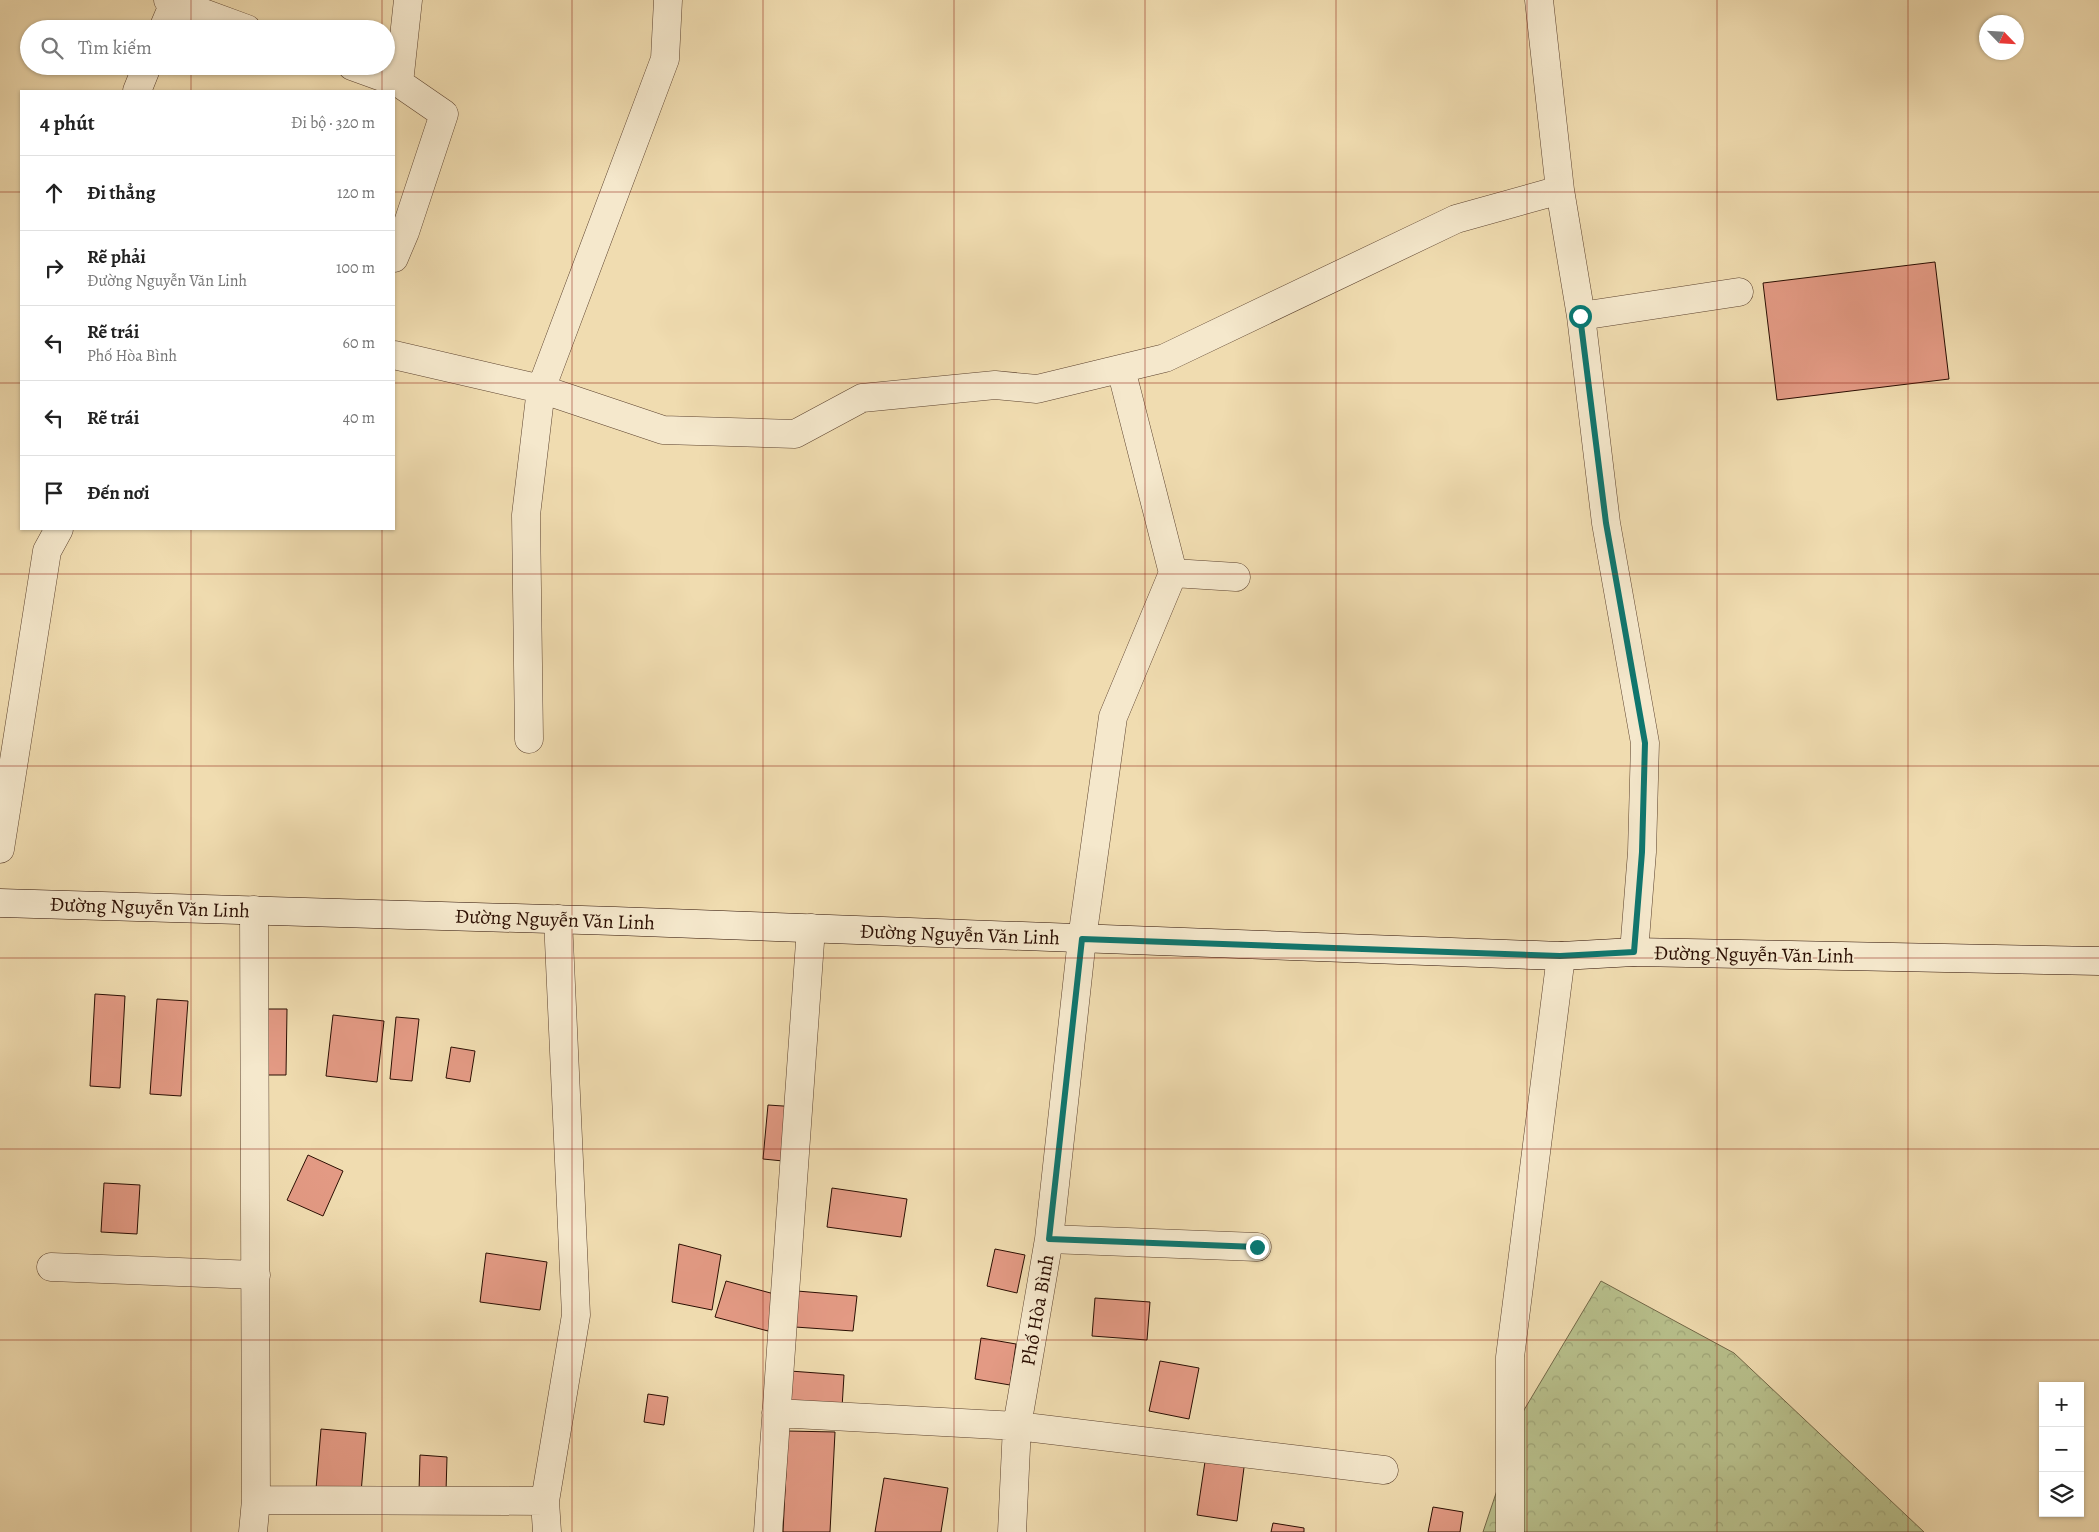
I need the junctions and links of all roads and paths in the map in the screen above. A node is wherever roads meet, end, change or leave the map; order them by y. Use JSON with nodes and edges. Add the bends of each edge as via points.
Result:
{"nodes":[{"id":1,"x":408,"y":0,"type":"edge"},
{"id":2,"x":668,"y":0,"type":"edge"},
{"id":3,"x":1539,"y":0,"type":"edge"},
{"id":4,"x":171,"y":2,"type":"edge"},
{"id":5,"x":166,"y":20,"type":"edge"},
{"id":6,"x":222,"y":20,"type":"edge"},
{"id":7,"x":143,"y":75,"type":"edge"},
{"id":8,"x":377,"y":75,"type":"edge"},
{"id":9,"x":399,"y":83,"type":"junction"},
{"id":10,"x":137,"y":90,"type":"edge"},
{"id":11,"x":1560,"y":190,"type":"junction"},
{"id":12,"x":395,"y":256,"type":"edge"},
{"id":13,"x":1739,"y":292,"type":"dead end"},
{"id":14,"x":1580,"y":316,"type":"junction"},
{"id":15,"x":395,"y":355,"type":"edge"},
{"id":16,"x":1122,"y":369,"type":"junction"},
{"id":17,"x":541,"y":389,"type":"junction"},
{"id":18,"x":58,"y":530,"type":"edge"},
{"id":19,"x":1173,"y":574,"type":"junction"},
{"id":20,"x":1236,"y":578,"type":"dead end"},
{"id":21,"x":529,"y":739,"type":"dead end"},
{"id":22,"x":0,"y":849,"type":"edge"},
{"id":23,"x":0,"y":903,"type":"edge"},
{"id":24,"x":254,"y":910,"type":"junction"},
{"id":25,"x":558,"y":919,"type":"junction"},
{"id":26,"x":811,"y":928,"type":"junction"},
{"id":27,"x":1082,"y":939,"type":"junction"},
{"id":28,"x":1634,"y":952,"type":"junction"},
{"id":29,"x":1560,"y":956,"type":"junction"},
{"id":30,"x":2099,"y":961,"type":"edge"},
{"id":31,"x":1049,"y":1239,"type":"junction"},
{"id":32,"x":1257,"y":1247,"type":"dead end"},
{"id":33,"x":52,"y":1267,"type":"dead end"},
{"id":34,"x":256,"y":1275,"type":"junction"},
{"id":35,"x":776,"y":1413,"type":"junction"},
{"id":36,"x":1017,"y":1426,"type":"junction"},
{"id":37,"x":1384,"y":1470,"type":"dead end"},
{"id":38,"x":256,"y":1500,"type":"junction"},
{"id":39,"x":545,"y":1500,"type":"junction"},
{"id":40,"x":253,"y":1532,"type":"edge"},
{"id":41,"x":547,"y":1532,"type":"edge"},
{"id":42,"x":768,"y":1532,"type":"edge"},
{"id":43,"x":1012,"y":1532,"type":"edge"},
{"id":44,"x":1510,"y":1532,"type":"edge"}],
"edges":[{"from":1,"to":9,"type":"street"},
{"from":2,"to":17,"type":"street","via":[[665,59]]},
{"from":3,"to":11,"type":"street"},
{"from":4,"to":5,"type":"street"},
{"from":4,"to":6,"type":"street"},
{"from":7,"to":10,"type":"street"},
{"from":8,"to":9,"type":"street"},
{"from":9,"to":12,"type":"street","via":[[444,114]]},
{"from":11,"to":14,"type":"street"},
{"from":11,"to":16,"type":"street","via":[[1456,219],[1165,358]]},
{"from":13,"to":14,"type":"street"},
{"from":14,"to":28,"type":"street","via":[[1606,523],[1645,743],[1642,852]]},
{"from":15,"to":17,"type":"street"},
{"from":16,"to":17,"type":"street","via":[[1037,389],[995,385],[862,398],[795,434],[663,430]]},
{"from":16,"to":19,"type":"street"},
{"from":17,"to":21,"type":"street","via":[[526,515]]},
{"from":18,"to":22,"type":"street","via":[[47,551]]},
{"from":19,"to":20,"type":"street"},
{"from":19,"to":27,"type":"street","name":"Phố Hòa Bình","via":[[1113,717]]},
{"from":23,"to":24,"type":"street","name":"Đường Nguyễn Văn Linh"},
{"from":24,"to":25,"type":"street","name":"Đường Nguyễn Văn Linh"},
{"from":24,"to":34,"type":"street"},
{"from":25,"to":26,"type":"street","name":"Đường Nguyễn Văn Linh"},
{"from":25,"to":39,"type":"street","via":[[576,1315]]},
{"from":26,"to":27,"type":"street","name":"Đường Nguyễn Văn Linh"},
{"from":26,"to":35,"type":"street"},
{"from":27,"to":29,"type":"street","name":"Đường Nguyễn Văn Linh"},
{"from":27,"to":31,"type":"street","name":"Phố Hòa Bình"},
{"from":28,"to":29,"type":"street","name":"Đường Nguyễn Văn Linh"},
{"from":28,"to":30,"type":"street","name":"Đường Nguyễn Văn Linh"},
{"from":29,"to":44,"type":"street","via":[[1510,1357]]},
{"from":31,"to":32,"type":"street"},
{"from":31,"to":36,"type":"street","name":"Phố Hòa Bình"},
{"from":33,"to":34,"type":"street"},
{"from":34,"to":38,"type":"street"},
{"from":35,"to":36,"type":"street"},
{"from":35,"to":42,"type":"street"},
{"from":36,"to":37,"type":"street"},
{"from":36,"to":43,"type":"street","name":"Phố Hòa Bình"},
{"from":38,"to":39,"type":"street"},
{"from":38,"to":40,"type":"street"},
{"from":39,"to":41,"type":"street"}]}
